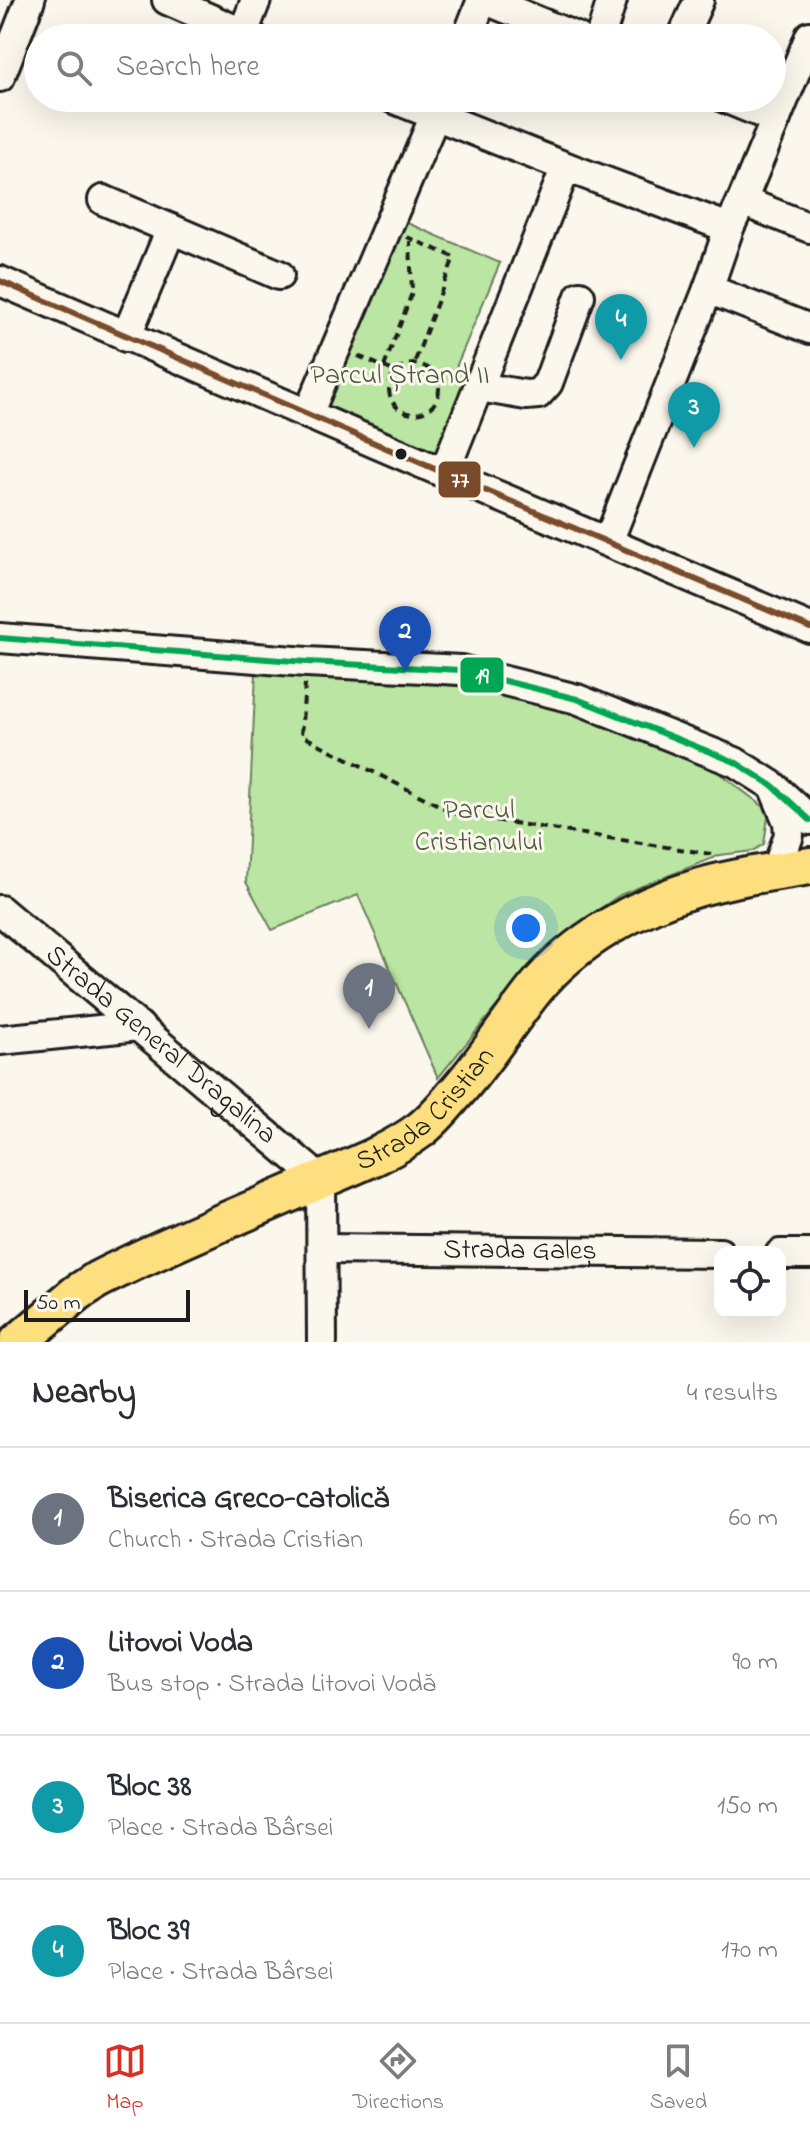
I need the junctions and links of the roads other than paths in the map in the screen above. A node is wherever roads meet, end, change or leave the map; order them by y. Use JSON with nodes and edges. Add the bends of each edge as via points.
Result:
{"nodes":[{"id":1,"x":30,"y":0,"type":"edge"},
{"id":2,"x":167,"y":0,"type":"edge"},
{"id":3,"x":256,"y":0,"type":"edge"},
{"id":4,"x":484,"y":0,"type":"edge"},
{"id":5,"x":612,"y":0,"type":"edge"},
{"id":6,"x":699,"y":0,"type":"edge"},
{"id":7,"x":222,"y":24,"type":"edge"},
{"id":8,"x":251,"y":24,"type":"edge"},
{"id":9,"x":473,"y":24,"type":"edge"},
{"id":10,"x":543,"y":24,"type":"edge"},
{"id":11,"x":604,"y":24,"type":"edge"},
{"id":12,"x":688,"y":24,"type":"edge"},
{"id":13,"x":810,"y":36,"type":"edge"},
{"id":14,"x":802,"y":76,"type":"edge"},
{"id":15,"x":0,"y":77,"type":"edge"},
{"id":16,"x":786,"y":102,"type":"edge"},
{"id":17,"x":436,"y":112,"type":"edge"},
{"id":18,"x":449,"y":112,"type":"edge"},
{"id":19,"x":759,"y":112,"type":"edge"},
{"id":20,"x":780,"y":112,"type":"edge"},
{"id":21,"x":776,"y":119,"type":"junction"},
{"id":22,"x":566,"y":167,"type":"junction"},
{"id":23,"x":103,"y":200,"type":"dead end"},
{"id":24,"x":742,"y":201,"type":"junction"},
{"id":25,"x":729,"y":228,"type":"junction"},
{"id":26,"x":810,"y":228,"type":"edge"},
{"id":27,"x":171,"y":229,"type":"junction"},
{"id":28,"x":279,"y":275,"type":"dead end"},
{"id":29,"x":0,"y":281,"type":"edge"},
{"id":30,"x":708,"y":289,"type":"junction"},
{"id":31,"x":580,"y":296,"type":"dead end"},
{"id":32,"x":810,"y":329,"type":"edge"},
{"id":33,"x":126,"y":337,"type":"junction"},
{"id":34,"x":479,"y":387,"type":"junction"},
{"id":35,"x":308,"y":414,"type":"junction"},
{"id":36,"x":444,"y":473,"type":"junction"},
{"id":37,"x":608,"y":542,"type":"junction"},
{"id":38,"x":810,"y":628,"type":"edge"},
{"id":39,"x":0,"y":638,"type":"edge"},
{"id":40,"x":773,"y":786,"type":"junction"},
{"id":41,"x":810,"y":820,"type":"edge"},
{"id":42,"x":793,"y":869,"type":"edge"},
{"id":43,"x":0,"y":910,"type":"edge"},
{"id":44,"x":139,"y":1026,"type":"junction"},
{"id":45,"x":0,"y":1040,"type":"edge"},
{"id":46,"x":321,"y":1180,"type":"junction"},
{"id":47,"x":322,"y":1249,"type":"junction"},
{"id":48,"x":714,"y":1253,"type":"edge"},
{"id":49,"x":786,"y":1254,"type":"edge"},
{"id":50,"x":810,"y":1254,"type":"edge"},
{"id":51,"x":18,"y":1342,"type":"edge"},
{"id":52,"x":322,"y":1342,"type":"edge"}],
"edges":[{"from":1,"to":15,"type":"street"},
{"from":2,"to":7,"type":"street"},
{"from":3,"to":8,"type":"street"},
{"from":4,"to":9,"type":"street"},
{"from":4,"to":10,"type":"street"},
{"from":5,"to":11,"type":"street"},
{"from":6,"to":12,"type":"street"},
{"from":13,"to":14,"type":"street"},
{"from":14,"to":16,"type":"street"},
{"from":17,"to":35,"type":"street","via":[[398,233]]},
{"from":18,"to":22,"type":"street"},
{"from":19,"to":21,"type":"street"},
{"from":20,"to":21,"type":"street"},
{"from":21,"to":24,"type":"street"},
{"from":22,"to":25,"type":"street"},
{"from":22,"to":34,"type":"street"},
{"from":23,"to":27,"type":"street"},
{"from":24,"to":25,"type":"street"},
{"from":24,"to":26,"type":"street"},
{"from":25,"to":30,"type":"street"},
{"from":27,"to":28,"type":"street"},
{"from":27,"to":33,"type":"street"},
{"from":29,"to":33,"type":"street"},
{"from":30,"to":32,"type":"street"},
{"from":30,"to":37,"type":"street"},
{"from":31,"to":34,"type":"street","via":[[548,383],[538,394]]},
{"from":33,"to":35,"type":"street"},
{"from":34,"to":36,"type":"street"},
{"from":35,"to":36,"type":"street"},
{"from":36,"to":37,"type":"street"},
{"from":37,"to":38,"type":"street"},
{"from":39,"to":40,"type":"street","via":[[461,670],[577,699],[735,762]]},
{"from":40,"to":41,"type":"street"},
{"from":40,"to":42,"type":"street","via":[[788,822]]},
{"from":42,"to":46,"type":"main road","name":"Strada Cristian","via":[[697,888],[612,925],[574,951],[537,987],[469,1079],[423,1128]]},
{"from":43,"to":44,"type":"street","name":"Strada General Dragalina"},
{"from":44,"to":45,"type":"street"},
{"from":44,"to":46,"type":"street","name":"Strada General Dragalina"},
{"from":46,"to":47,"type":"street"},
{"from":46,"to":51,"type":"main road","name":"Strada Cristian","via":[[97,1280]]},
{"from":47,"to":48,"type":"street","name":"Strada Galeș"},
{"from":47,"to":52,"type":"street"},
{"from":49,"to":50,"type":"street"}]}
